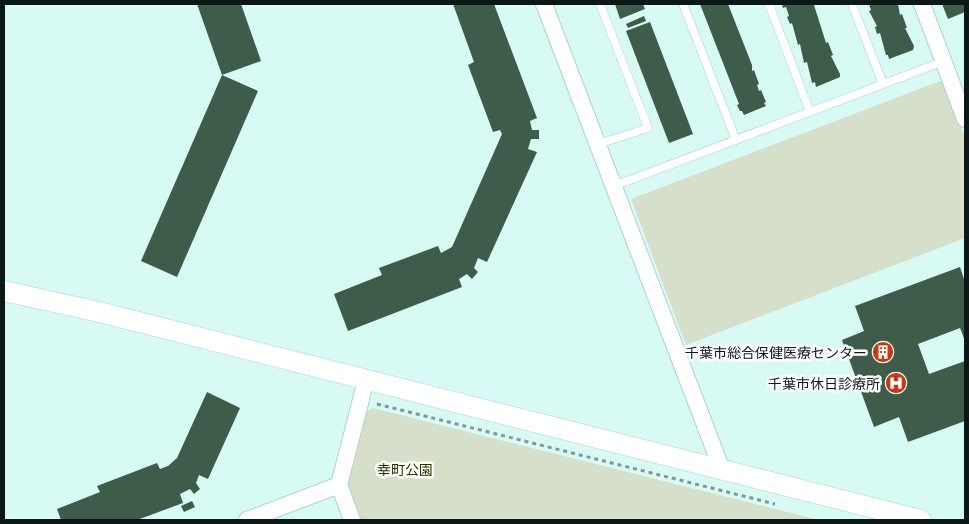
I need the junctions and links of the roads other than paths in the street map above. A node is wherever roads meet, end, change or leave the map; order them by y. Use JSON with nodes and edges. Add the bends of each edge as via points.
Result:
{"nodes":[{"id":1,"x":544,"y":4,"type":"edge"},
{"id":2,"x":600,"y":4,"type":"edge"},
{"id":3,"x":683,"y":4,"type":"edge"},
{"id":4,"x":769,"y":4,"type":"edge"},
{"id":5,"x":852,"y":4,"type":"edge"},
{"id":6,"x":922,"y":4,"type":"edge"},
{"id":7,"x":944,"y":61,"type":"junction"},
{"id":8,"x":883,"y":84,"type":"junction"},
{"id":9,"x":810,"y":112,"type":"junction"},
{"id":10,"x":965,"y":119,"type":"edge"},
{"id":11,"x":736,"y":140,"type":"junction"},
{"id":12,"x":598,"y":144,"type":"junction"},
{"id":13,"x":614,"y":186,"type":"junction"},
{"id":14,"x":4,"y":291,"type":"edge"},
{"id":15,"x":366,"y":380,"type":"junction"},
{"id":16,"x":722,"y":470,"type":"junction"},
{"id":17,"x":339,"y":485,"type":"junction"},
{"id":18,"x":246,"y":520,"type":"edge"},
{"id":19,"x":352,"y":520,"type":"edge"},
{"id":20,"x":921,"y":520,"type":"edge"}],
"edges":[{"from":1,"to":12,"type":"street"},
{"from":2,"to":12,"type":"lane","via":[[648,128]]},
{"from":3,"to":11,"type":"lane"},
{"from":4,"to":9,"type":"lane"},
{"from":5,"to":8,"type":"lane"},
{"from":6,"to":7,"type":"street"},
{"from":7,"to":8,"type":"lane"},
{"from":7,"to":10,"type":"street"},
{"from":8,"to":9,"type":"lane"},
{"from":9,"to":11,"type":"lane"},
{"from":11,"to":13,"type":"lane"},
{"from":12,"to":13,"type":"street"},
{"from":13,"to":16,"type":"street"},
{"from":14,"to":15,"type":"street"},
{"from":15,"to":16,"type":"street"},
{"from":15,"to":17,"type":"street"},
{"from":16,"to":20,"type":"street"},
{"from":17,"to":18,"type":"street"},
{"from":17,"to":19,"type":"street"}]}
